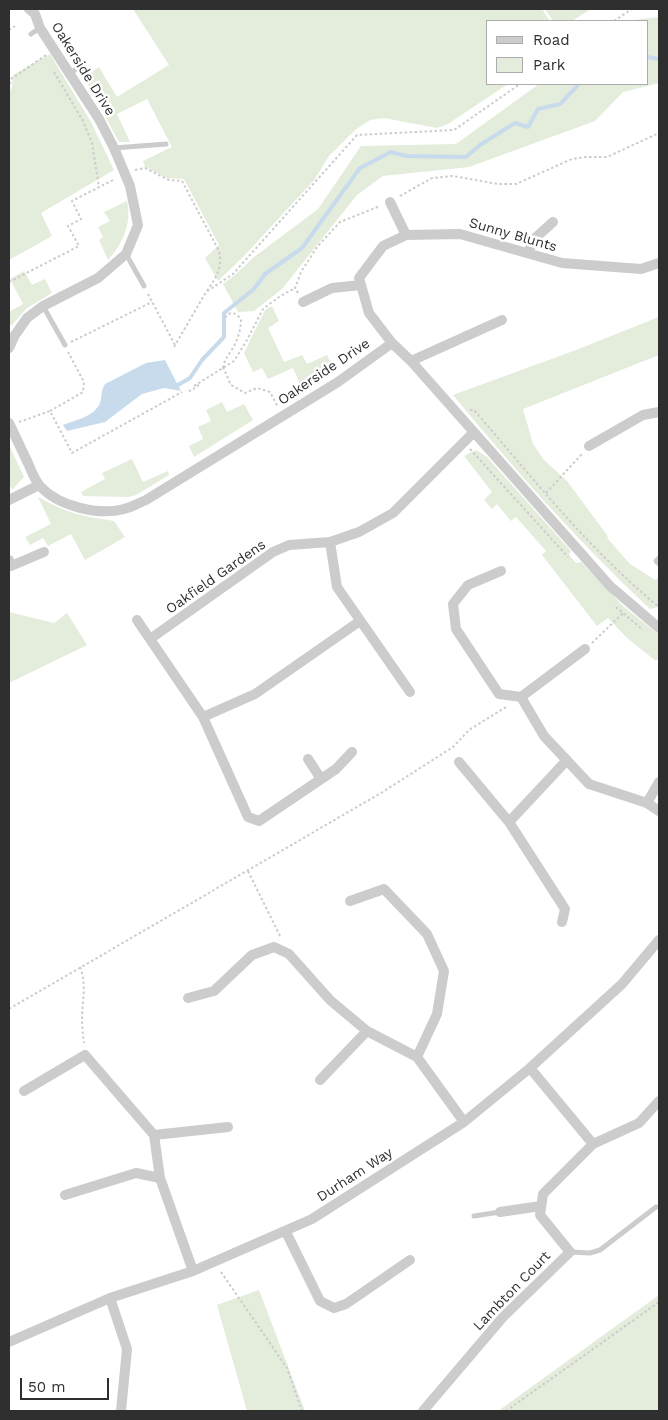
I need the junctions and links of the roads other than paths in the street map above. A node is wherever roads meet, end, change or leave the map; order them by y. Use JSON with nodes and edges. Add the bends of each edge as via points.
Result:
{"nodes":[{"id":1,"x":29,"y":9,"type":"edge"},
{"id":2,"x":166,"y":144,"type":"dead end"},
{"id":3,"x":114,"y":148,"type":"junction"},
{"id":4,"x":390,"y":202,"type":"road end"},
{"id":5,"x":553,"y":222,"type":"dead end"},
{"id":6,"x":406,"y":235,"type":"junction"},
{"id":7,"x":528,"y":253,"type":"junction"},
{"id":8,"x":126,"y":254,"type":"junction"},
{"id":9,"x":659,"y":263,"type":"edge"},
{"id":10,"x":362,"y":285,"type":"junction"},
{"id":11,"x":144,"y":286,"type":"road end"},
{"id":12,"x":303,"y":302,"type":"road end"},
{"id":13,"x":43,"y":306,"type":"junction"},
{"id":14,"x":502,"y":320,"type":"dead end"},
{"id":15,"x":392,"y":343,"type":"junction"},
{"id":16,"x":65,"y":345,"type":"road end"},
{"id":17,"x":9,"y":348,"type":"edge"},
{"id":18,"x":411,"y":361,"type":"junction"},
{"id":19,"x":659,"y":412,"type":"edge"},
{"id":20,"x":12,"y":424,"type":"edge"},
{"id":21,"x":474,"y":432,"type":"junction"},
{"id":22,"x":589,"y":446,"type":"road end"},
{"id":23,"x":40,"y":485,"type":"junction"},
{"id":24,"x":9,"y":500,"type":"edge"},
{"id":25,"x":330,"y":542,"type":"junction"},
{"id":26,"x":44,"y":552,"type":"dead end"},
{"id":27,"x":659,"y":558,"type":"edge"},
{"id":28,"x":9,"y":560,"type":"edge"},
{"id":29,"x":659,"y":564,"type":"edge"},
{"id":30,"x":501,"y":571,"type":"dead end"},
{"id":31,"x":137,"y":620,"type":"dead end"},
{"id":32,"x":360,"y":620,"type":"junction"},
{"id":33,"x":658,"y":624,"type":"edge"},
{"id":34,"x":150,"y":639,"type":"junction"},
{"id":35,"x":585,"y":649,"type":"road end"},
{"id":36,"x":410,"y":692,"type":"dead end"},
{"id":37,"x":521,"y":698,"type":"junction"},
{"id":38,"x":203,"y":717,"type":"junction"},
{"id":39,"x":352,"y":752,"type":"dead end"},
{"id":40,"x":308,"y":759,"type":"dead end"},
{"id":41,"x":567,"y":760,"type":"junction"},
{"id":42,"x":459,"y":762,"type":"dead end"},
{"id":43,"x":321,"y":779,"type":"junction"},
{"id":44,"x":659,"y":782,"type":"edge"},
{"id":45,"x":647,"y":803,"type":"junction"},
{"id":46,"x":659,"y":811,"type":"edge"},
{"id":47,"x":509,"y":822,"type":"junction"},
{"id":48,"x":350,"y":902,"type":"dead end"},
{"id":49,"x":562,"y":922,"type":"dead end"},
{"id":50,"x":659,"y":940,"type":"edge"},
{"id":51,"x":188,"y":998,"type":"dead end"},
{"id":52,"x":367,"y":1031,"type":"junction"},
{"id":53,"x":417,"y":1057,"type":"junction"},
{"id":54,"x":530,"y":1068,"type":"junction"},
{"id":55,"x":320,"y":1080,"type":"dead end"},
{"id":56,"x":24,"y":1091,"type":"dead end"},
{"id":57,"x":659,"y":1101,"type":"edge"},
{"id":58,"x":464,"y":1122,"type":"junction"},
{"id":59,"x":228,"y":1127,"type":"dead end"},
{"id":60,"x":154,"y":1135,"type":"junction"},
{"id":61,"x":594,"y":1144,"type":"junction"},
{"id":62,"x":160,"y":1178,"type":"junction"},
{"id":63,"x":65,"y":1195,"type":"dead end"},
{"id":64,"x":541,"y":1206,"type":"junction"},
{"id":65,"x":656,"y":1207,"type":"dead end"},
{"id":66,"x":500,"y":1212,"type":"joint"},
{"id":67,"x":474,"y":1216,"type":"dead end"},
{"id":68,"x":286,"y":1232,"type":"junction"},
{"id":69,"x":570,"y":1252,"type":"junction"},
{"id":70,"x":410,"y":1260,"type":"dead end"},
{"id":71,"x":193,"y":1271,"type":"junction"},
{"id":72,"x":110,"y":1298,"type":"junction"},
{"id":73,"x":9,"y":1342,"type":"edge"},
{"id":74,"x":120,"y":1411,"type":"edge"},
{"id":75,"x":423,"y":1411,"type":"edge"}],
"edges":[{"from":1,"to":3,"type":"street","name":"Oakerside Drive","via":[[35,14],[36,31],[51,40],[74,71]]},
{"from":2,"to":3,"type":"lane"},
{"from":3,"to":8,"type":"street","name":"Oakerside Drive","via":[[130,186],[138,225]]},
{"from":4,"to":6,"type":"street"},
{"from":5,"to":7,"type":"street","via":[[533,240]]},
{"from":6,"to":7,"type":"street","name":"Sunny Blunts","via":[[460,234]]},
{"from":6,"to":10,"type":"street","name":"Sunny Blunts","via":[[383,246],[360,278]]},
{"from":7,"to":9,"type":"street","name":"Sunny Blunts","via":[[562,263],[641,269]]},
{"from":8,"to":11,"type":"lane"},
{"from":8,"to":13,"type":"street","name":"Oakerside Drive","via":[[98,278]]},
{"from":10,"to":12,"type":"street","via":[[332,288]]},
{"from":10,"to":15,"type":"street","via":[[369,313]]},
{"from":13,"to":16,"type":"lane"},
{"from":13,"to":17,"type":"street","name":"Oakerside Drive","via":[[27,318]]},
{"from":14,"to":18,"type":"street"},
{"from":15,"to":18,"type":"street","name":"Oakerside Drive"},
{"from":15,"to":23,"type":"street","name":"Oakerside Drive","via":[[338,382],[146,500],[123,509],[103,511],[73,507]]},
{"from":18,"to":21,"type":"street","name":"Oakerside Drive"},
{"from":19,"to":22,"type":"street","via":[[643,416]]},
{"from":20,"to":23,"type":"street","name":"Oakerside Drive","bridge":true},
{"from":21,"to":25,"type":"street","name":"Oakfield Gardens","via":[[394,513],[359,532]]},
{"from":21,"to":33,"type":"street","name":"Oakerside Drive","via":[[610,586]]},
{"from":23,"to":24,"type":"street"},
{"from":25,"to":32,"type":"street","via":[[337,586]]},
{"from":25,"to":34,"type":"street","name":"Oakfield Gardens","via":[[289,545],[273,552]]},
{"from":26,"to":28,"type":"street","via":[[12,566]]},
{"from":27,"to":29,"type":"lane","via":[[656,561]]},
{"from":30,"to":37,"type":"street","via":[[468,585],[453,604],[456,629],[499,694]]},
{"from":31,"to":34,"type":"street"},
{"from":32,"to":36,"type":"street"},
{"from":32,"to":38,"type":"street","via":[[255,694]]},
{"from":34,"to":38,"type":"street"},
{"from":35,"to":37,"type":"street"},
{"from":37,"to":41,"type":"street","via":[[544,736]]},
{"from":38,"to":43,"type":"street","via":[[248,817],[259,821]]},
{"from":39,"to":43,"type":"street"},
{"from":40,"to":43,"type":"street"},
{"from":41,"to":45,"type":"street","via":[[590,784]]},
{"from":41,"to":47,"type":"street"},
{"from":42,"to":47,"type":"street"},
{"from":44,"to":45,"type":"street"},
{"from":45,"to":46,"type":"street"},
{"from":47,"to":49,"type":"street","via":[[565,909]]},
{"from":48,"to":53,"type":"street","via":[[384,888],[428,934],[444,971],[437,1014]]},
{"from":50,"to":54,"type":"street","name":"Durham Way","via":[[622,984]]},
{"from":51,"to":52,"type":"street","via":[[214,990],[252,955],[274,947],[289,954],[330,1000]]},
{"from":52,"to":53,"type":"street"},
{"from":52,"to":55,"type":"street"},
{"from":53,"to":58,"type":"street"},
{"from":54,"to":58,"type":"street","name":"Durham Way"},
{"from":54,"to":61,"type":"street"},
{"from":56,"to":60,"type":"street","via":[[85,1055]]},
{"from":57,"to":61,"type":"street","via":[[639,1124]]},
{"from":58,"to":68,"type":"street","name":"Durham Way","via":[[312,1219]]},
{"from":59,"to":60,"type":"street"},
{"from":60,"to":62,"type":"street"},
{"from":61,"to":64,"type":"street","via":[[543,1194]]},
{"from":62,"to":63,"type":"street","via":[[136,1173]]},
{"from":62,"to":71,"type":"street"},
{"from":64,"to":66,"type":"street"},
{"from":64,"to":69,"type":"street","name":"Lambton Court","via":[[540,1215]]},
{"from":65,"to":69,"type":"lane","via":[[600,1250]]},
{"from":66,"to":67,"type":"lane"},
{"from":68,"to":70,"type":"street","via":[[320,1301],[334,1308],[346,1304]]},
{"from":68,"to":71,"type":"street","name":"Durham Way"},
{"from":69,"to":75,"type":"street","name":"Lambton Court","via":[[503,1317]]},
{"from":71,"to":72,"type":"street","name":"Durham Way"},
{"from":72,"to":73,"type":"street","name":"Durham Way"},
{"from":72,"to":74,"type":"street","via":[[127,1349]]}]}
